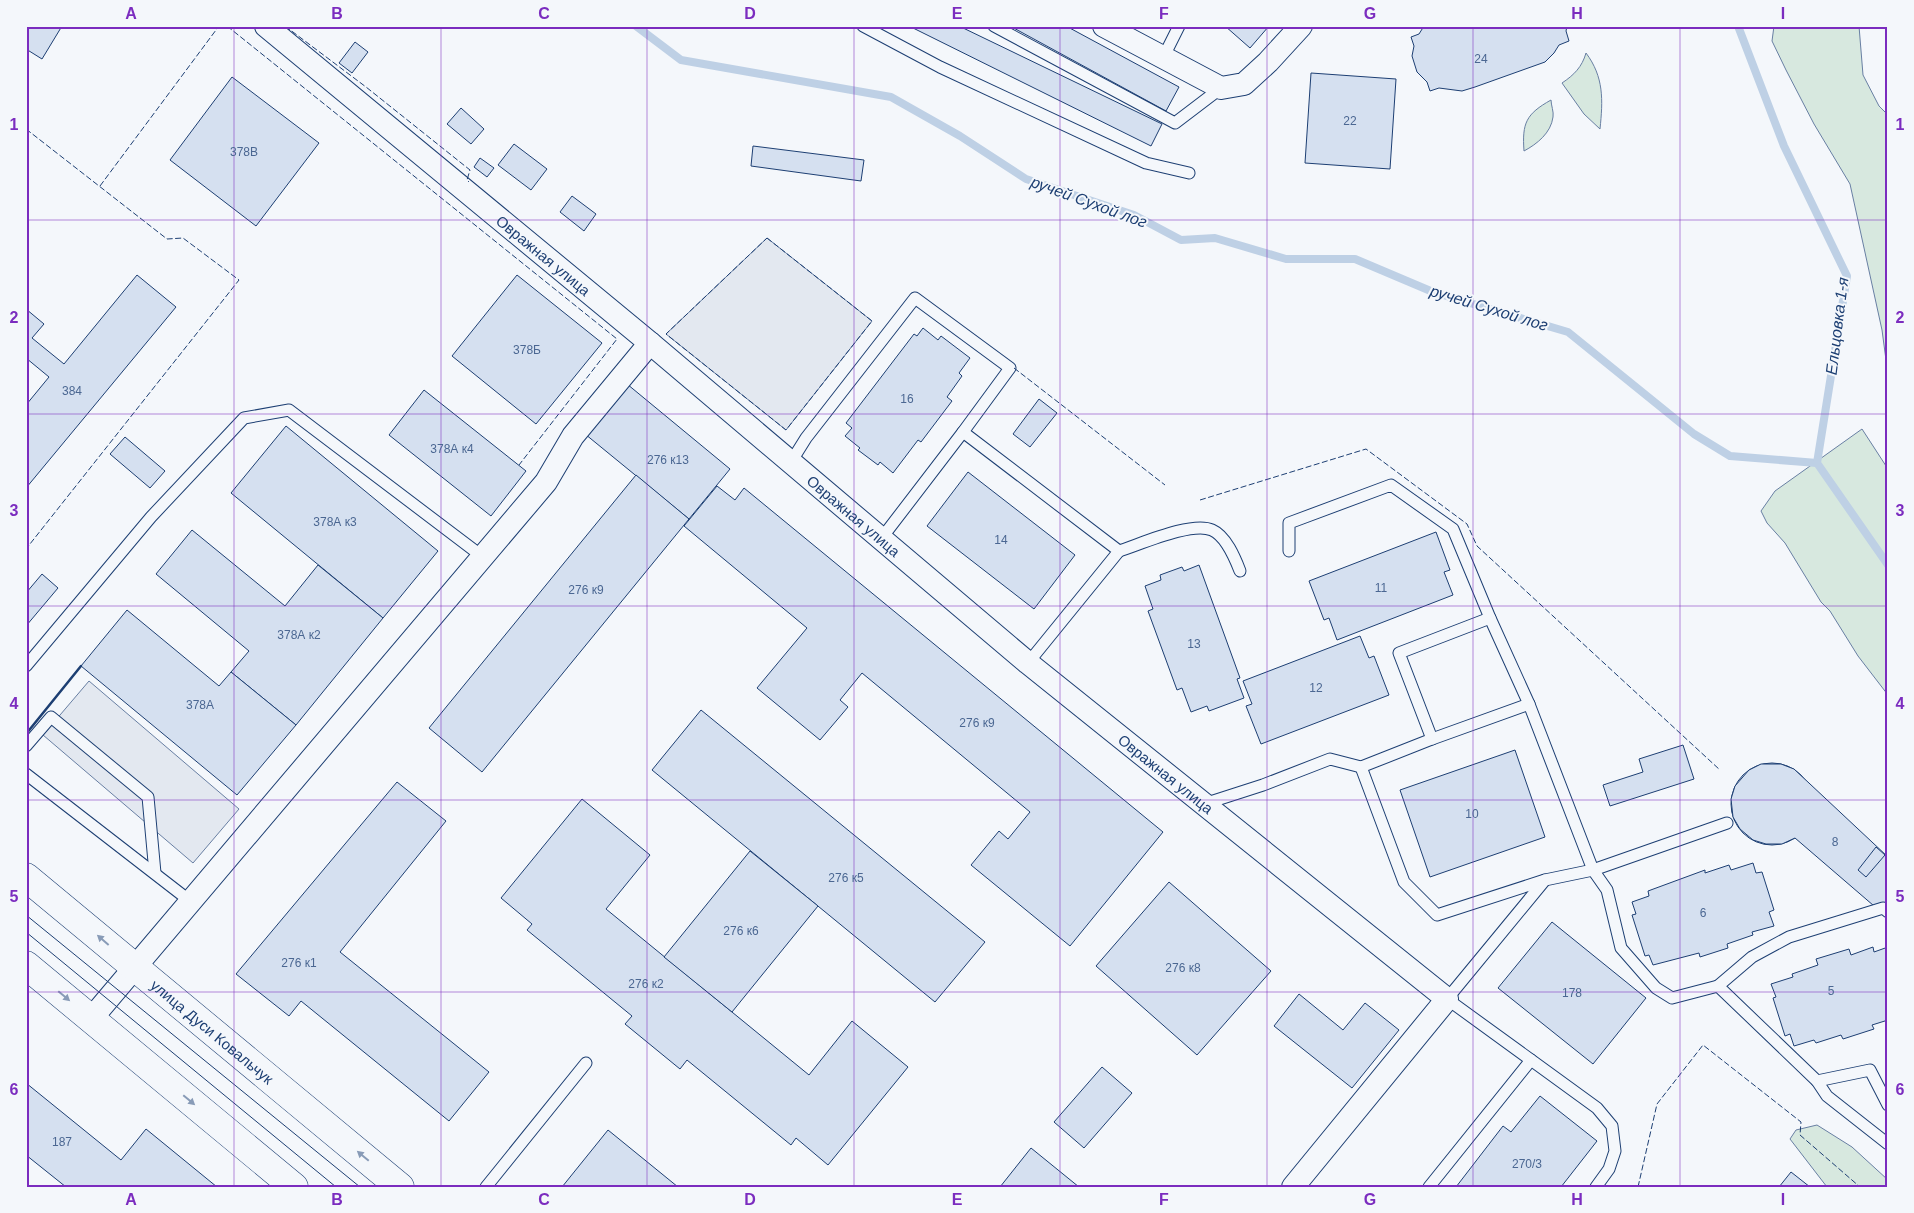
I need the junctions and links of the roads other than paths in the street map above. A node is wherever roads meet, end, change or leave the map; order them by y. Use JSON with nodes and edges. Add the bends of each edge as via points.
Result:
{"nodes":[{"id":1,"x":266,"y":26,"type":"edge"},
{"id":2,"x":863,"y":26,"type":"edge"},
{"id":3,"x":994,"y":26,"type":"edge"},
{"id":4,"x":1104,"y":26,"type":"edge"},
{"id":5,"x":1179,"y":26,"type":"edge"},
{"id":6,"x":1301,"y":26,"type":"edge"},
{"id":7,"x":1163,"y":58,"type":"junction"},
{"id":8,"x":1221,"y":88,"type":"junction"},
{"id":9,"x":1189,"y":173,"type":"dead end"},
{"id":10,"x":650,"y":343,"type":"junction"},
{"id":11,"x":963,"y":432,"type":"junction"},
{"id":12,"x":791,"y":462,"type":"junction"},
{"id":13,"x":881,"y":539,"type":"junction"},
{"id":14,"x":1120,"y":551,"type":"junction"},
{"id":15,"x":1290,"y":551,"type":"dead end"},
{"id":16,"x":483,"y":557,"type":"junction"},
{"id":17,"x":1240,"y":571,"type":"dead end"},
{"id":18,"x":1490,"y":618,"type":"junction"},
{"id":19,"x":1028,"y":663,"type":"junction"},
{"id":20,"x":26,"y":666,"type":"edge"},
{"id":21,"x":1529,"y":704,"type":"junction"},
{"id":22,"x":1432,"y":739,"type":"junction"},
{"id":23,"x":26,"y":746,"type":"edge"},
{"id":24,"x":1361,"y":767,"type":"junction"},
{"id":25,"x":26,"y":774,"type":"edge"},
{"id":26,"x":1204,"y":804,"type":"junction"},
{"id":27,"x":1727,"y":823,"type":"dead end"},
{"id":28,"x":1593,"y":870,"type":"junction"},
{"id":29,"x":155,"y":873,"type":"junction"},
{"id":30,"x":26,"y":877,"type":"edge"},
{"id":31,"x":1545,"y":880,"type":"junction"},
{"id":32,"x":190,"y":901,"type":"junction"},
{"id":33,"x":1888,"y":912,"type":"edge"},
{"id":34,"x":26,"y":965,"type":"edge"},
{"id":35,"x":134,"y":967,"type":"junction"},
{"id":36,"x":1718,"y":986,"type":"junction"},
{"id":37,"x":1447,"y":999,"type":"junction"},
{"id":38,"x":92,"y":1019,"type":"junction"},
{"id":39,"x":1531,"y":1060,"type":"junction"},
{"id":40,"x":586,"y":1063,"type":"dead end"},
{"id":41,"x":1817,"y":1081,"type":"junction"},
{"id":42,"x":1888,"y":1105,"type":"edge"},
{"id":43,"x":1888,"y":1144,"type":"edge"},
{"id":44,"x":294,"y":1187,"type":"edge"},
{"id":45,"x":400,"y":1187,"type":"edge"},
{"id":46,"x":486,"y":1187,"type":"edge"},
{"id":47,"x":1294,"y":1187,"type":"edge"},
{"id":48,"x":1429,"y":1187,"type":"edge"},
{"id":49,"x":1596,"y":1187,"type":"edge"}],
"edges":[{"from":1,"to":10,"type":"street","name":"Овражная улица"},
{"from":2,"to":9,"type":"lane","via":[[940,67],[1146,163]]},
{"from":3,"to":8,"type":"lane","via":[[1175,123]]},
{"from":4,"to":7,"type":"street"},
{"from":5,"to":7,"type":"lane"},
{"from":6,"to":8,"type":"street","via":[[1244,84]]},
{"from":7,"to":8,"type":"street"},
{"from":10,"to":12,"type":"street","name":"Овражная улица"},
{"from":10,"to":16,"type":"street","via":[[572,436],[546,482]]},
{"from":11,"to":12,"type":"lane","via":[[1010,368],[914,298]]},
{"from":11,"to":13,"type":"lane"},
{"from":11,"to":14,"type":"lane"},
{"from":12,"to":13,"type":"street","name":"Овражная улица"},
{"from":13,"to":19,"type":"street","name":"Овражная улица"},
{"from":14,"to":17,"type":"lane","via":[[1191,527],[1213,530],[1230,547]]},
{"from":14,"to":19,"type":"lane"},
{"from":15,"to":18,"type":"lane","via":[[1289,524],[1391,485],[1453,529]]},
{"from":16,"to":20,"type":"lane","via":[[289,410],[244,418],[151,517]]},
{"from":16,"to":32,"type":"street"},
{"from":18,"to":21,"type":"lane"},
{"from":18,"to":22,"type":"lane","via":[[1399,653]]},
{"from":19,"to":26,"type":"street","name":"Овражная улица"},
{"from":21,"to":22,"type":"lane"},
{"from":21,"to":28,"type":"lane"},
{"from":22,"to":24,"type":"lane"},
{"from":23,"to":29,"type":"lane","via":[[51,717],[148,797]]},
{"from":24,"to":26,"type":"lane","via":[[1330,759]]},
{"from":24,"to":31,"type":"lane","via":[[1404,882],[1437,915]]},
{"from":25,"to":29,"type":"lane"},
{"from":26,"to":37,"type":"street","name":"Овражная улица"},
{"from":27,"to":28,"type":"lane"},
{"from":28,"to":31,"type":"lane"},
{"from":28,"to":36,"type":"lane","via":[[1607,890],[1621,948],[1656,988],[1672,998]]},
{"from":29,"to":32,"type":"lane"},
{"from":35,"to":30,"type":"main road","name":"улица Дуси Ковальчук","one_way":true},
{"from":31,"to":37,"type":"lane"},
{"from":32,"to":35,"type":"street"},
{"from":33,"to":36,"type":"lane","via":[[1883,908],[1789,937],[1752,957]]},
{"from":34,"to":38,"type":"main road","one_way":true},
{"from":35,"to":38,"type":"street"},
{"from":45,"to":35,"type":"main road","name":"улица Дуси Ковальчук","one_way":true},
{"from":36,"to":41,"type":"lane"},
{"from":37,"to":39,"type":"lane"},
{"from":37,"to":47,"type":"street"},
{"from":38,"to":44,"type":"main road","one_way":true},
{"from":39,"to":48,"type":"lane"},
{"from":39,"to":49,"type":"lane","via":[[1597,1108],[1612,1126],[1614,1151],[1609,1169]]},
{"from":40,"to":46,"type":"lane"},
{"from":41,"to":42,"type":"lane","via":[[1870,1070]]},
{"from":41,"to":43,"type":"lane","via":[[1827,1096]]}]}
